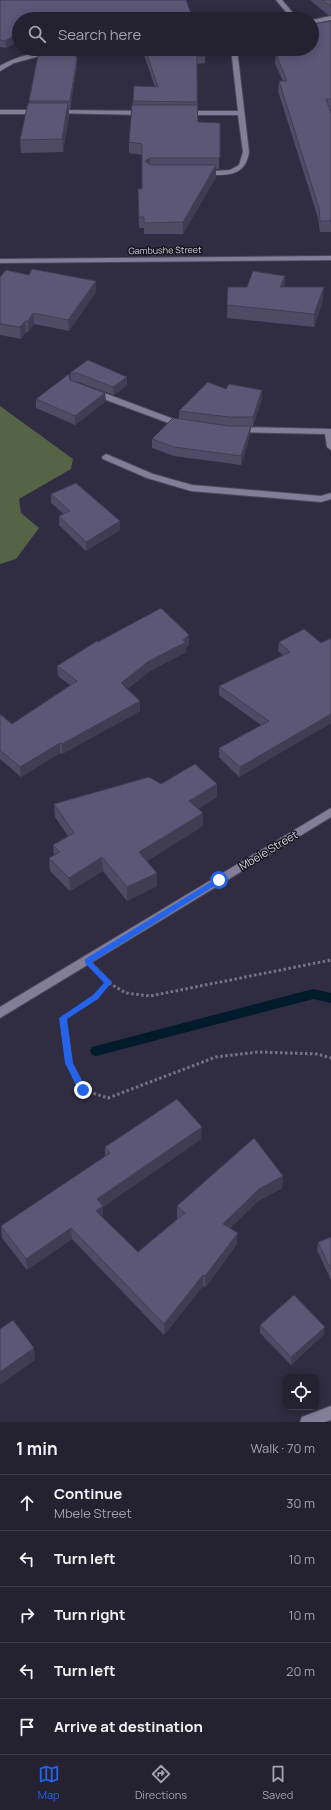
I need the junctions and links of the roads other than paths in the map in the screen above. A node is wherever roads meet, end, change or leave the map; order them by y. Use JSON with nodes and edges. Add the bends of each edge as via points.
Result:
{"nodes":[{"id":1,"x":279,"y":0,"type":"edge"},
{"id":2,"x":289,"y":12,"type":"edge"},
{"id":3,"x":331,"y":18,"type":"edge"},
{"id":4,"x":319,"y":21,"type":"edge"},
{"id":5,"x":36,"y":56,"type":"edge"},
{"id":6,"x":235,"y":56,"type":"edge"},
{"id":7,"x":0,"y":69,"type":"edge"},
{"id":8,"x":0,"y":112,"type":"edge"},
{"id":9,"x":156,"y":113,"type":"edge"},
{"id":10,"x":179,"y":113,"type":"edge"},
{"id":11,"x":241,"y":113,"type":"junction"},
{"id":12,"x":197,"y":173,"type":"edge"},
{"id":13,"x":331,"y":258,"type":"edge"},
{"id":14,"x":0,"y":261,"type":"edge"},
{"id":15,"x":81,"y":388,"type":"edge"},
{"id":16,"x":192,"y":425,"type":"edge"},
{"id":17,"x":229,"y":430,"type":"edge"},
{"id":18,"x":330,"y":432,"type":"edge"},
{"id":19,"x":331,"y":448,"type":"edge"},
{"id":20,"x":106,"y":457,"type":"dead end"},
{"id":21,"x":331,"y":496,"type":"edge"},
{"id":22,"x":331,"y":812,"type":"edge"},
{"id":23,"x":0,"y":1013,"type":"edge"},
{"id":24,"x":331,"y":1413,"type":"edge"},
{"id":25,"x":307,"y":1422,"type":"edge"}],
"edges":[{"from":1,"to":2,"type":"street"},
{"from":3,"to":4,"type":"street"},
{"from":5,"to":7,"type":"street","via":[[8,63]]},
{"from":6,"to":11,"type":"street"},
{"from":8,"to":9,"type":"street"},
{"from":10,"to":11,"type":"street"},
{"from":11,"to":12,"type":"street","via":[[246,162],[234,171]]},
{"from":13,"to":14,"type":"street","name":"Gambushe Street"},
{"from":15,"to":16,"type":"street"},
{"from":17,"to":18,"type":"street"},
{"from":18,"to":19,"type":"street"},
{"from":20,"to":21,"type":"street","via":[[150,476],[191,488],[301,498],[321,499]]},
{"from":22,"to":23,"type":"street","name":"Mbele Street"},
{"from":24,"to":25,"type":"street"}]}
